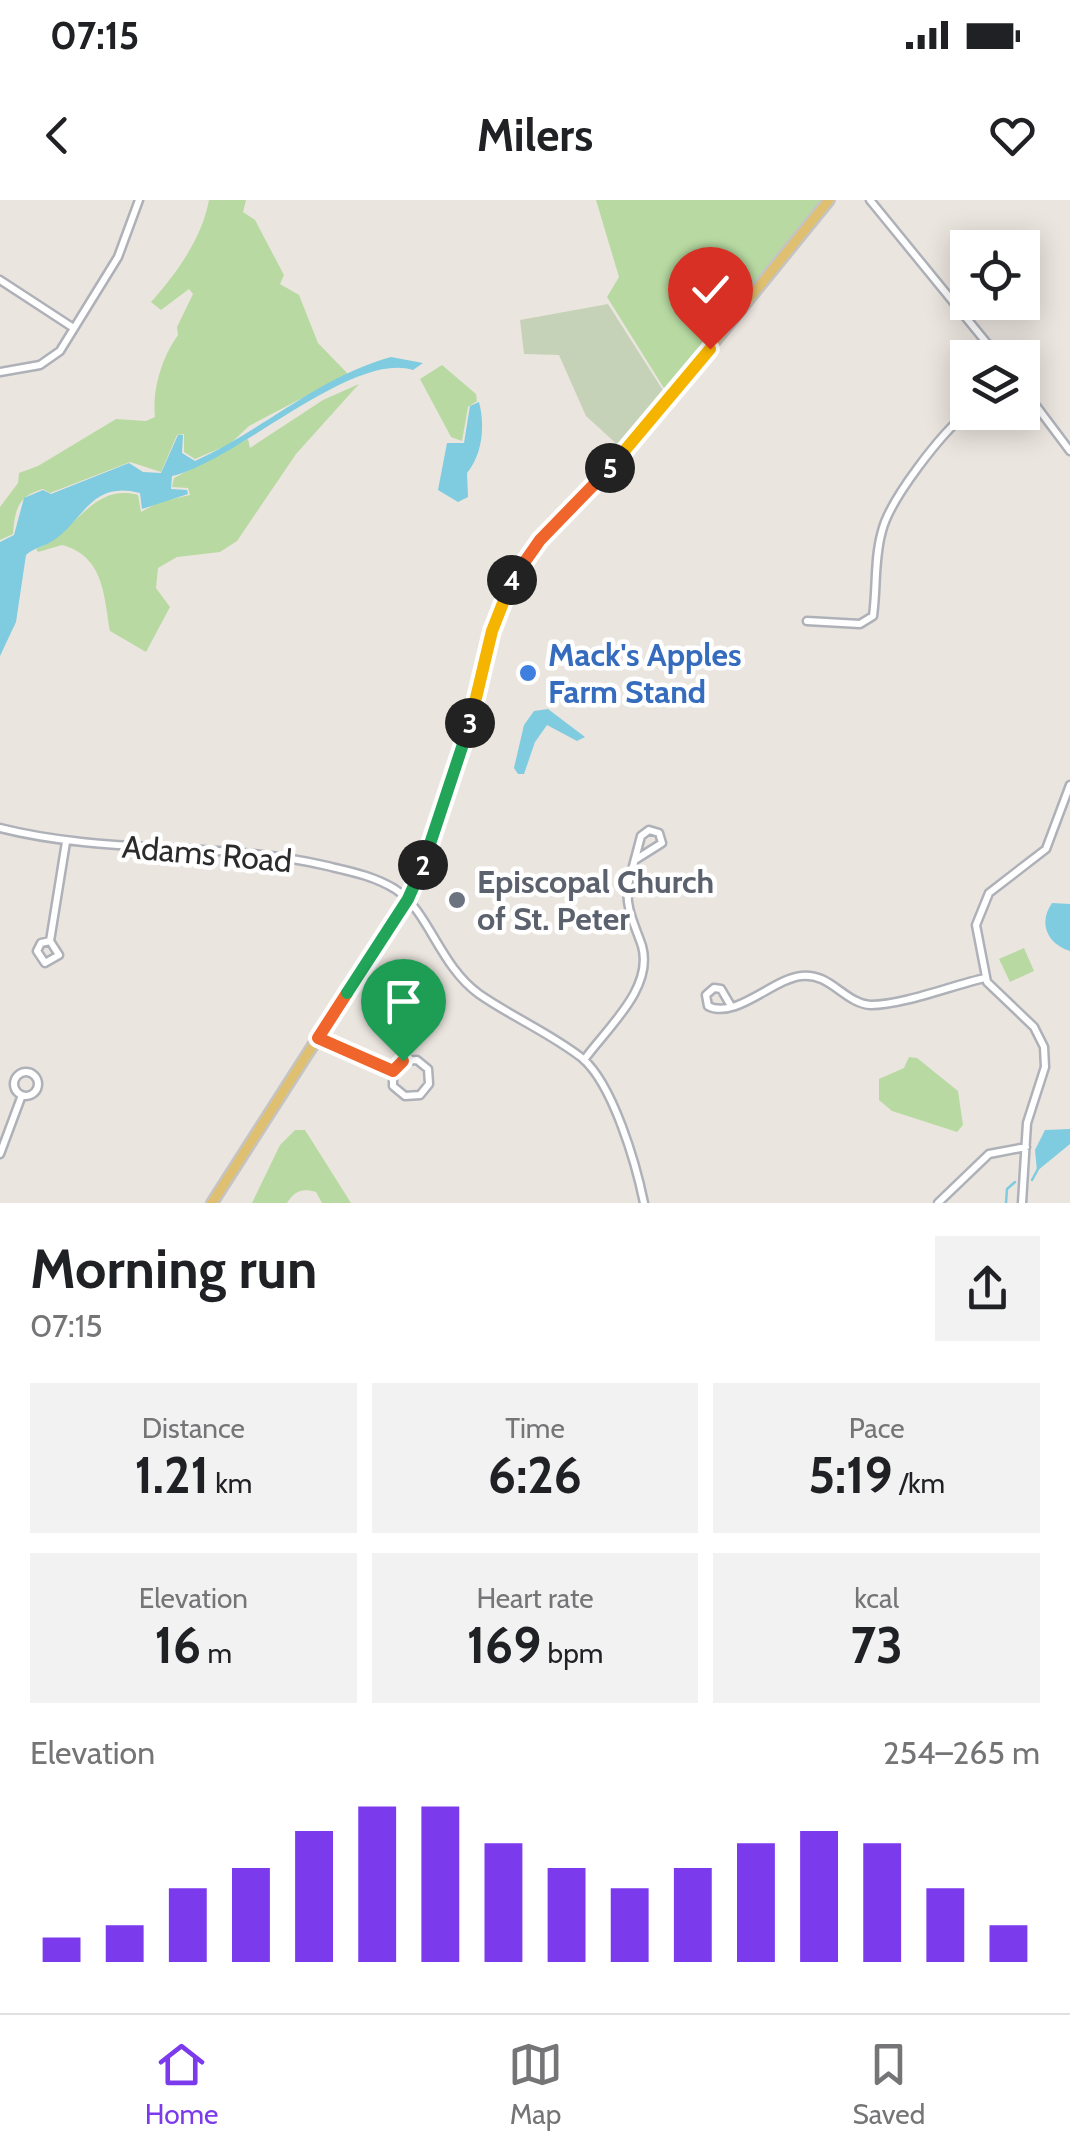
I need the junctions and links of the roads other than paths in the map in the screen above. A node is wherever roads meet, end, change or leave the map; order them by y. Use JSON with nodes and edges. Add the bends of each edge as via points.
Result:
{"nodes":[{"id":1,"x":139,"y":200,"type":"edge"},
{"id":2,"x":829,"y":200,"type":"edge"},
{"id":3,"x":870,"y":200,"type":"edge"},
{"id":4,"x":0,"y":280,"type":"edge"},
{"id":5,"x":72,"y":326,"type":"junction"},
{"id":6,"x":984,"y":340,"type":"edge"},
{"id":7,"x":0,"y":372,"type":"edge"},
{"id":8,"x":1040,"y":411,"type":"edge"},
{"id":9,"x":950,"y":428,"type":"edge"},
{"id":10,"x":1070,"y":451,"type":"edge"},
{"id":11,"x":807,"y":621,"type":"dead end"},
{"id":12,"x":1070,"y":785,"type":"edge"},
{"id":13,"x":0,"y":828,"type":"edge"},
{"id":14,"x":66,"y":842,"type":"junction"},
{"id":15,"x":635,"y":860,"type":"junction"},
{"id":16,"x":408,"y":899,"type":"junction"},
{"id":17,"x":50,"y":941,"type":"dead end"},
{"id":18,"x":985,"y":978,"type":"junction"},
{"id":19,"x":732,"y":1006,"type":"dead end"},
{"id":20,"x":318,"y":1038,"type":"junction"},
{"id":21,"x":584,"y":1060,"type":"junction"},
{"id":22,"x":393,"y":1071,"type":"junction"},
{"id":23,"x":22,"y":1096,"type":"dead end"},
{"id":24,"x":1026,"y":1147,"type":"junction"},
{"id":25,"x":0,"y":1153,"type":"edge"},
{"id":26,"x":212,"y":1203,"type":"edge"},
{"id":27,"x":644,"y":1203,"type":"edge"},
{"id":28,"x":938,"y":1203,"type":"edge"},
{"id":29,"x":1022,"y":1203,"type":"edge"}],
"edges":[{"from":1,"to":5,"type":"street","via":[[118,257]]},
{"from":2,"to":16,"type":"main road","via":[[630,446],[514,576],[492,631],[450,791]]},
{"from":3,"to":6,"type":"street"},
{"from":4,"to":5,"type":"street"},
{"from":5,"to":7,"type":"street","via":[[60,351],[45,362]]},
{"from":8,"to":10,"type":"street"},
{"from":9,"to":11,"type":"street","via":[[884,523],[873,616],[860,624]]},
{"from":12,"to":18,"type":"street","via":[[1041,855],[982,904],[976,934]]},
{"from":13,"to":14,"type":"street","name":"Adams Road"},
{"from":14,"to":16,"type":"street","name":"Adams Road","via":[[264,853],[370,876]]},
{"from":14,"to":17,"type":"street"},
{"from":15,"to":15,"type":"street","via":[[643,833],[659,832],[661,846]]},
{"from":15,"to":21,"type":"street","via":[[626,898],[644,954],[643,977]]},
{"from":16,"to":20,"type":"main road"},
{"from":16,"to":21,"type":"street","via":[[465,983]]},
{"from":18,"to":19,"type":"street","via":[[872,1005],[818,977],[800,976]]},
{"from":18,"to":24,"type":"street","via":[[1034,1027],[1044,1047]]},
{"from":20,"to":22,"type":"street"},
{"from":20,"to":26,"type":"main road"},
{"from":21,"to":27,"type":"street","via":[[631,1153]]},
{"from":22,"to":22,"type":"street","via":[[394,1086],[405,1096],[420,1095],[429,1084],[428,1070],[417,1060]]},
{"from":23,"to":25,"type":"street"},
{"from":24,"to":28,"type":"street","via":[[990,1154]]},
{"from":24,"to":29,"type":"street"}]}
